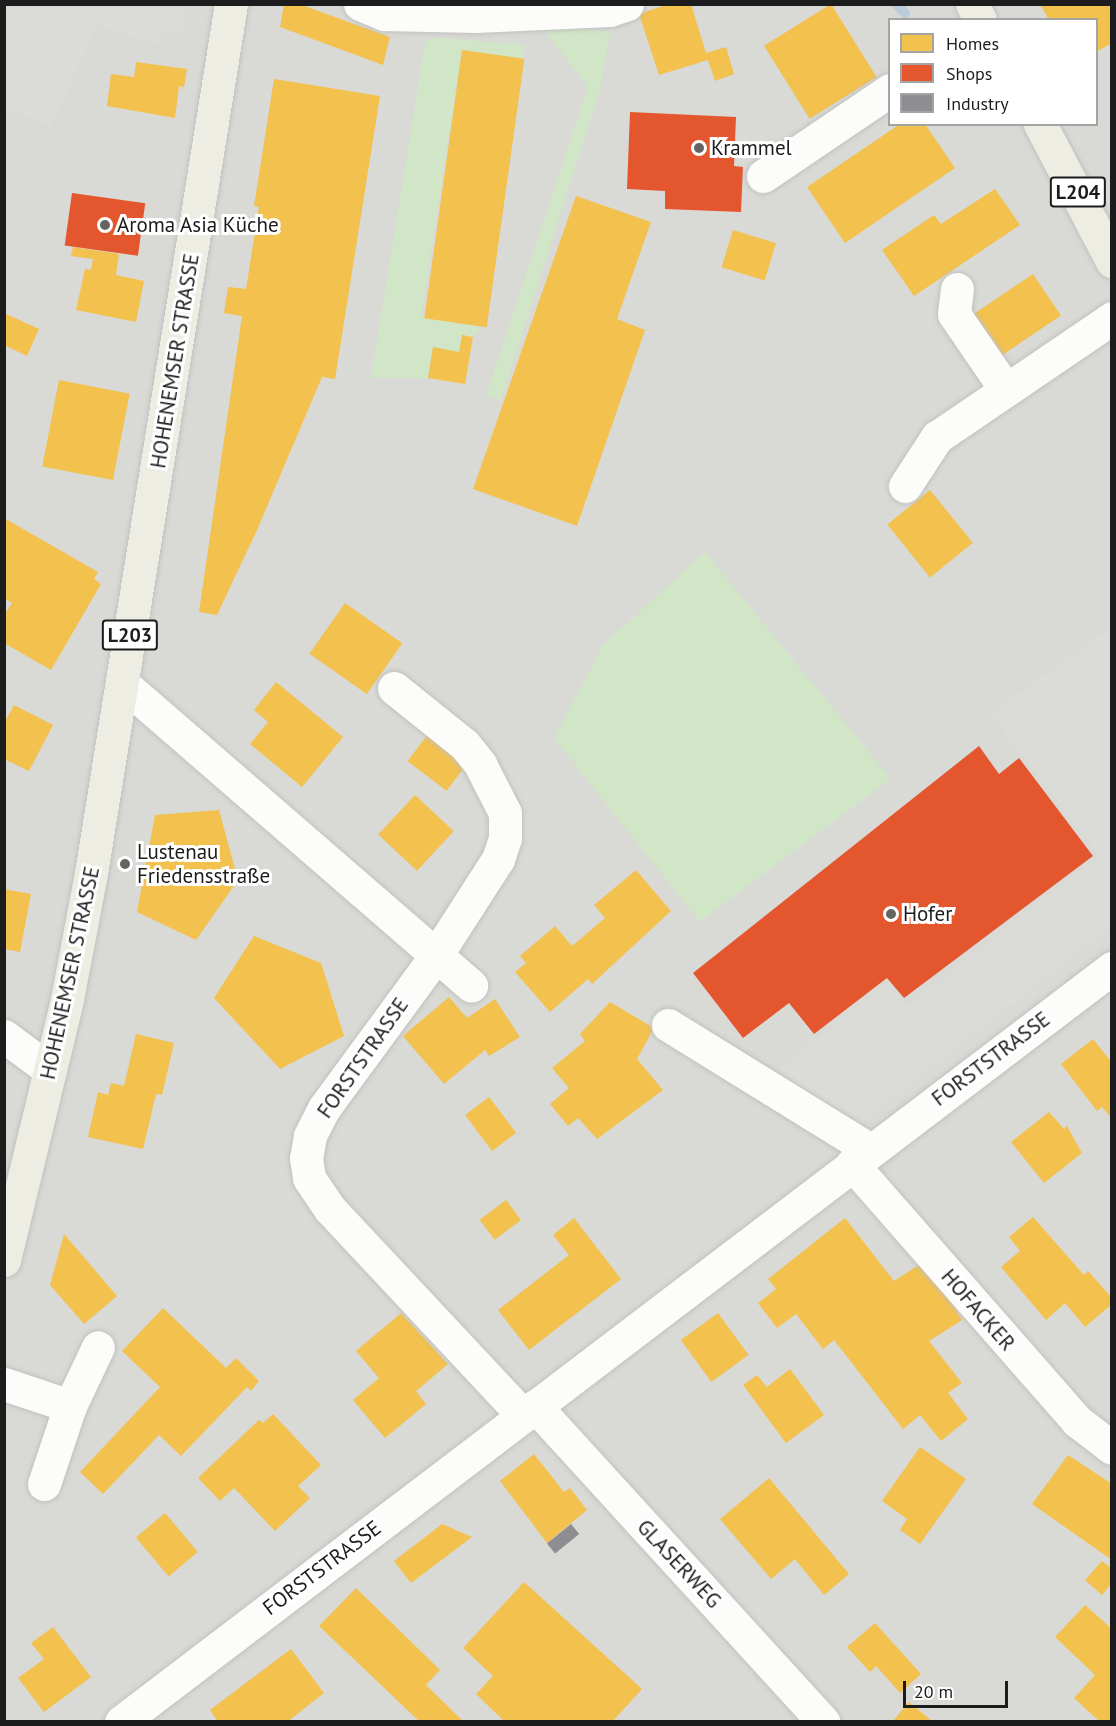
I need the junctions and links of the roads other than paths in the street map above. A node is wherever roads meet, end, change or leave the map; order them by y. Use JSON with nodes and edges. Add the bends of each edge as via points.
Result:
{"nodes":[{"id":1,"x":231,"y":4,"type":"edge"},
{"id":2,"x":360,"y":4,"type":"edge"},
{"id":3,"x":627,"y":4,"type":"edge"},
{"id":4,"x":972,"y":4,"type":"edge"},
{"id":5,"x":979,"y":18,"type":"edge"},
{"id":6,"x":888,"y":91,"type":"edge"},
{"id":7,"x":1041,"y":126,"type":"edge"},
{"id":8,"x":763,"y":176,"type":"dead end"},
{"id":9,"x":1112,"y":261,"type":"edge"},
{"id":10,"x":957,"y":289,"type":"dead end"},
{"id":11,"x":1112,"y":318,"type":"edge"},
{"id":12,"x":1006,"y":390,"type":"junction"},
{"id":13,"x":905,"y":486,"type":"dead end"},
{"id":14,"x":122,"y":683,"type":"junction"},
{"id":15,"x":394,"y":688,"type":"dead end"},
{"id":16,"x":435,"y":957,"type":"junction"},
{"id":17,"x":1112,"y":968,"type":"edge"},
{"id":18,"x":471,"y":985,"type":"dead end"},
{"id":19,"x":668,"y":1025,"type":"dead end"},
{"id":20,"x":4,"y":1036,"type":"edge"},
{"id":21,"x":50,"y":1070,"type":"junction"},
{"id":22,"x":861,"y":1157,"type":"junction"},
{"id":23,"x":4,"y":1260,"type":"edge"},
{"id":24,"x":99,"y":1347,"type":"dead end"},
{"id":25,"x":4,"y":1384,"type":"edge"},
{"id":26,"x":70,"y":1406,"type":"junction"},
{"id":27,"x":529,"y":1410,"type":"junction"},
{"id":28,"x":1112,"y":1448,"type":"edge"},
{"id":29,"x":44,"y":1484,"type":"dead end"},
{"id":30,"x":121,"y":1722,"type":"edge"},
{"id":31,"x":824,"y":1722,"type":"edge"}],
"edges":[{"from":1,"to":14,"type":"main road","name":"HOHENEMSER STRASSE","number":"L203"},
{"from":2,"to":3,"type":"street","via":[[384,14],[475,16],[610,10]]},
{"from":4,"to":5,"type":"main road"},
{"from":6,"to":8,"type":"street"},
{"from":7,"to":9,"type":"main road","number":"L204"},
{"from":10,"to":12,"type":"street","via":[[954,314]]},
{"from":11,"to":12,"type":"street"},
{"from":12,"to":13,"type":"street","via":[[937,437]]},
{"from":14,"to":16,"type":"street"},
{"from":14,"to":21,"type":"main road","name":"HOHENEMSER STRASSE","number":"L203","via":[[91,873]]},
{"from":15,"to":16,"type":"street","name":"FORSTSTRASSE","via":[[464,744],[495,787],[505,813],[505,838],[498,859]]},
{"from":16,"to":18,"type":"street"},
{"from":16,"to":27,"type":"street","name":"FORSTSTRASSE","via":[[324,1108],[310,1136],[306,1158],[309,1178],[330,1209]]},
{"from":17,"to":22,"type":"street","name":"FORSTSTRASSE"},
{"from":19,"to":22,"type":"street"},
{"from":20,"to":21,"type":"street"},
{"from":21,"to":23,"type":"main road","name":"HOHENEMSER STRASSE","number":"L203"},
{"from":22,"to":27,"type":"street","name":"FORSTSTRASSE"},
{"from":22,"to":28,"type":"street","name":"HOFACKER","via":[[1077,1421]]},
{"from":24,"to":26,"type":"street"},
{"from":25,"to":26,"type":"street"},
{"from":26,"to":29,"type":"street"},
{"from":27,"to":30,"type":"street","name":"FORSTSTRASSE"},
{"from":27,"to":31,"type":"street","name":"GLASERWEG"}]}
